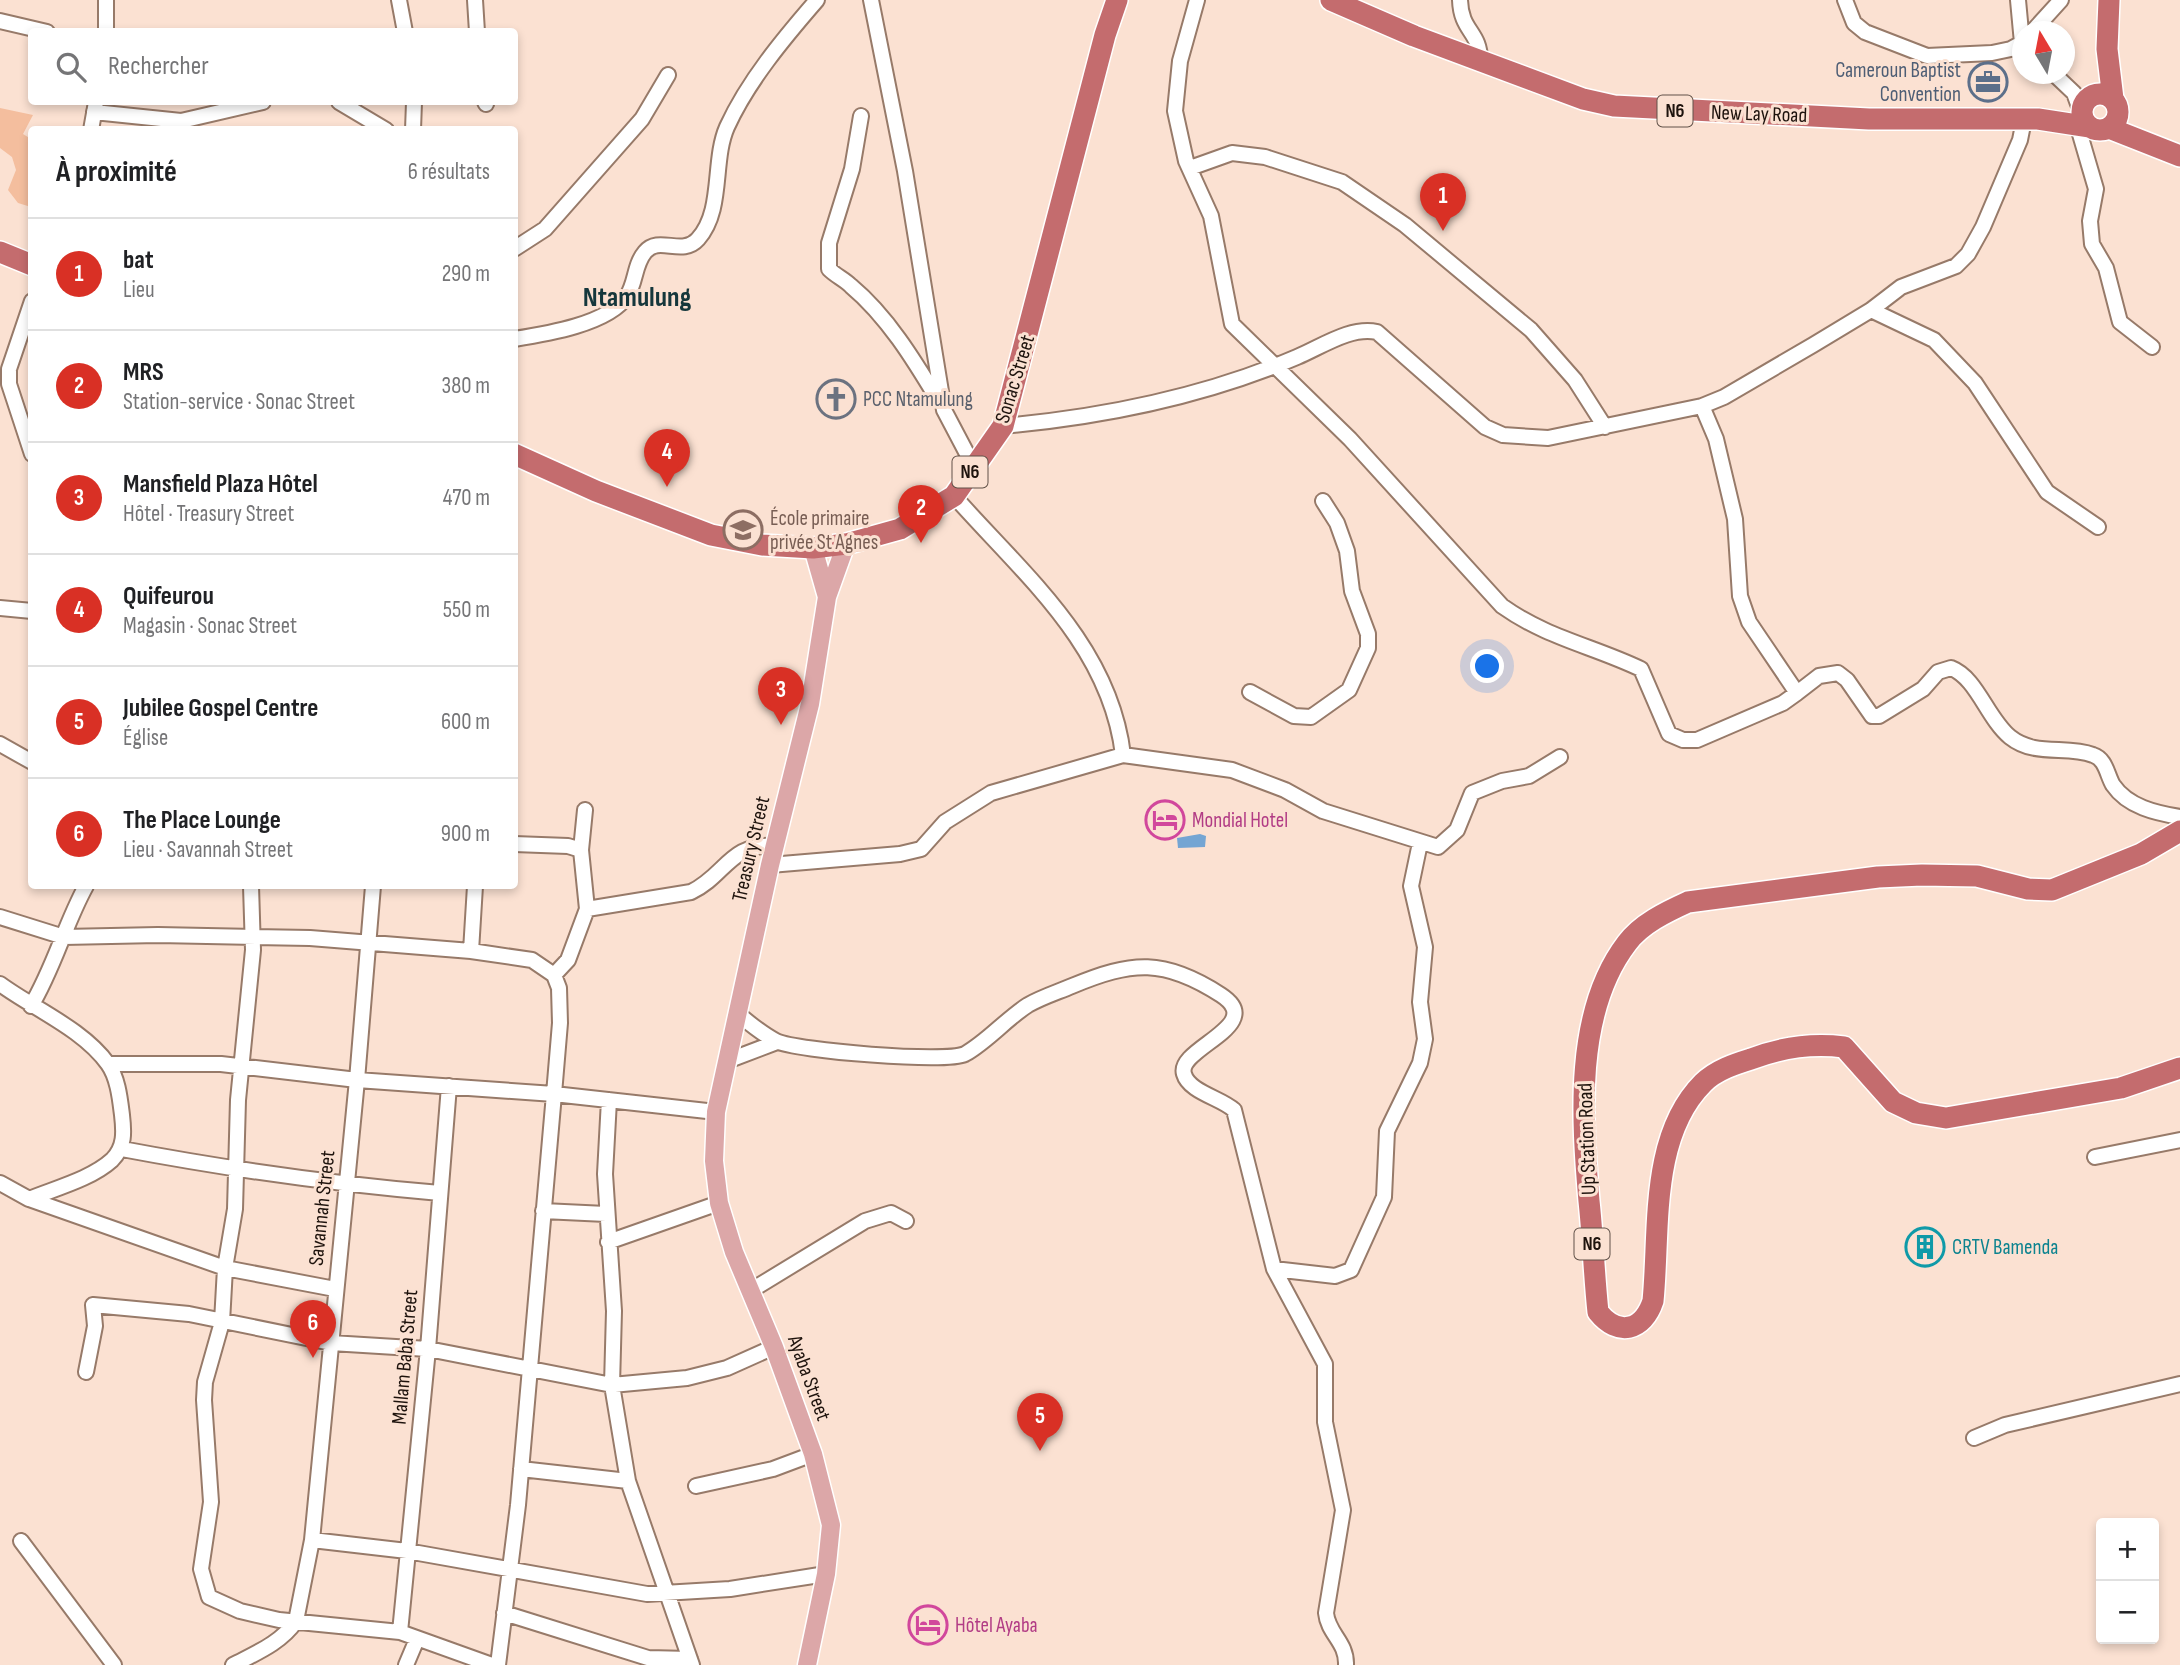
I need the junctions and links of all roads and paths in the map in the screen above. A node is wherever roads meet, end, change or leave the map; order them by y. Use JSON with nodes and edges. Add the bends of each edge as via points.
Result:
{"nodes":[{"id":1,"x":106,"y":0,"type":"edge"},
{"id":2,"x":399,"y":0,"type":"edge"},
{"id":3,"x":475,"y":0,"type":"edge"},
{"id":4,"x":817,"y":0,"type":"edge"},
{"id":5,"x":871,"y":0,"type":"edge"},
{"id":6,"x":1117,"y":0,"type":"edge"},
{"id":7,"x":1197,"y":0,"type":"edge"},
{"id":8,"x":1331,"y":0,"type":"edge"},
{"id":9,"x":1460,"y":0,"type":"edge"},
{"id":10,"x":1845,"y":0,"type":"edge"},
{"id":11,"x":2018,"y":0,"type":"edge"},
{"id":12,"x":2062,"y":0,"type":"edge"},
{"id":13,"x":2109,"y":0,"type":"edge"},
{"id":14,"x":0,"y":21,"type":"edge"},
{"id":15,"x":2042,"y":21,"type":"edge"},
{"id":16,"x":30,"y":28,"type":"edge"},
{"id":17,"x":106,"y":28,"type":"edge"},
{"id":18,"x":404,"y":28,"type":"edge"},
{"id":19,"x":477,"y":28,"type":"edge"},
{"id":20,"x":2107,"y":49,"type":"junction"},
{"id":21,"x":1480,"y":60,"type":"junction"},
{"id":22,"x":668,"y":75,"type":"dead end"},
{"id":23,"x":2065,"y":84,"type":"edge"},
{"id":24,"x":2114,"y":101,"type":"junction"},
{"id":25,"x":250,"y":105,"type":"edge"},
{"id":26,"x":344,"y":105,"type":"edge"},
{"id":27,"x":414,"y":105,"type":"edge"},
{"id":28,"x":95,"y":106,"type":"edge"},
{"id":29,"x":2088,"y":114,"type":"junction"},
{"id":30,"x":861,"y":116,"type":"dead end"},
{"id":31,"x":2031,"y":119,"type":"junction"},
{"id":32,"x":92,"y":126,"type":"edge"},
{"id":33,"x":379,"y":126,"type":"edge"},
{"id":34,"x":413,"y":126,"type":"edge"},
{"id":35,"x":2157,"y":145,"type":"junction"},
{"id":36,"x":2180,"y":156,"type":"edge"},
{"id":37,"x":1190,"y":168,"type":"junction"},
{"id":38,"x":518,"y":246,"type":"edge"},
{"id":39,"x":0,"y":252,"type":"edge"},
{"id":40,"x":28,"y":263,"type":"edge"},
{"id":41,"x":1871,"y":310,"type":"junction"},
{"id":42,"x":28,"y":312,"type":"edge"},
{"id":43,"x":518,"y":338,"type":"edge"},
{"id":44,"x":2152,"y":347,"type":"dead end"},
{"id":45,"x":1276,"y":366,"type":"junction"},
{"id":46,"x":1702,"y":406,"type":"junction"},
{"id":47,"x":944,"y":410,"type":"junction"},
{"id":48,"x":1003,"y":426,"type":"junction"},
{"id":49,"x":1605,"y":427,"type":"junction"},
{"id":50,"x":28,"y":442,"type":"edge"},
{"id":51,"x":518,"y":456,"type":"edge"},
{"id":52,"x":974,"y":467,"type":"junction"},
{"id":53,"x":954,"y":496,"type":"junction"},
{"id":54,"x":1323,"y":501,"type":"dead end"},
{"id":55,"x":2098,"y":527,"type":"dead end"},
{"id":56,"x":846,"y":544,"type":"junction"},
{"id":57,"x":813,"y":548,"type":"junction"},
{"id":58,"x":827,"y":597,"type":"junction"},
{"id":59,"x":0,"y":608,"type":"edge"},
{"id":60,"x":28,"y":611,"type":"edge"},
{"id":61,"x":1250,"y":692,"type":"dead end"},
{"id":62,"x":1797,"y":693,"type":"junction"},
{"id":63,"x":2,"y":747,"type":"edge"},
{"id":64,"x":1123,"y":755,"type":"junction"},
{"id":65,"x":1560,"y":757,"type":"dead end"},
{"id":66,"x":28,"y":760,"type":"edge"},
{"id":67,"x":585,"y":810,"type":"dead end"},
{"id":68,"x":2180,"y":817,"type":"edge"},
{"id":69,"x":2180,"y":831,"type":"edge"},
{"id":70,"x":1420,"y":843,"type":"junction"},
{"id":71,"x":518,"y":844,"type":"edge"},
{"id":72,"x":774,"y":846,"type":"junction"},
{"id":73,"x":581,"y":850,"type":"junction"},
{"id":74,"x":770,"y":865,"type":"junction"},
{"id":75,"x":85,"y":889,"type":"edge"},
{"id":76,"x":251,"y":889,"type":"edge"},
{"id":77,"x":373,"y":889,"type":"edge"},
{"id":78,"x":475,"y":889,"type":"edge"},
{"id":79,"x":587,"y":909,"type":"junction"},
{"id":80,"x":0,"y":917,"type":"edge"},
{"id":81,"x":64,"y":937,"type":"junction"},
{"id":82,"x":254,"y":938,"type":"junction"},
{"id":83,"x":368,"y":941,"type":"junction"},
{"id":84,"x":471,"y":951,"type":"junction"},
{"id":85,"x":554,"y":975,"type":"junction"},
{"id":86,"x":0,"y":984,"type":"edge"},
{"id":87,"x":31,"y":1006,"type":"junction"},
{"id":88,"x":737,"y":1013,"type":"junction"},
{"id":89,"x":777,"y":1042,"type":"junction"},
{"id":90,"x":727,"y":1061,"type":"junction"},
{"id":91,"x":108,"y":1064,"type":"junction"},
{"id":92,"x":243,"y":1066,"type":"junction"},
{"id":93,"x":2180,"y":1068,"type":"edge"},
{"id":94,"x":357,"y":1080,"type":"junction"},
{"id":95,"x":449,"y":1086,"type":"junction"},
{"id":96,"x":554,"y":1094,"type":"junction"},
{"id":97,"x":609,"y":1100,"type":"junction"},
{"id":98,"x":716,"y":1112,"type":"junction"},
{"id":99,"x":2180,"y":1140,"type":"edge"},
{"id":100,"x":121,"y":1149,"type":"junction"},
{"id":101,"x":2095,"y":1157,"type":"dead end"},
{"id":102,"x":235,"y":1170,"type":"junction"},
{"id":103,"x":0,"y":1183,"type":"edge"},
{"id":104,"x":345,"y":1185,"type":"junction"},
{"id":105,"x":440,"y":1193,"type":"junction"},
{"id":106,"x":29,"y":1199,"type":"junction"},
{"id":107,"x":719,"y":1203,"type":"junction"},
{"id":108,"x":543,"y":1211,"type":"junction"},
{"id":109,"x":606,"y":1214,"type":"junction"},
{"id":110,"x":906,"y":1220,"type":"dead end"},
{"id":111,"x":608,"y":1242,"type":"junction"},
{"id":112,"x":225,"y":1268,"type":"junction"},
{"id":113,"x":1274,"y":1269,"type":"junction"},
{"id":114,"x":335,"y":1289,"type":"junction"},
{"id":115,"x":750,"y":1291,"type":"junction"},
{"id":116,"x":222,"y":1322,"type":"junction"},
{"id":117,"x":331,"y":1343,"type":"junction"},
{"id":118,"x":774,"y":1347,"type":"junction"},
{"id":119,"x":428,"y":1349,"type":"junction"},
{"id":120,"x":529,"y":1368,"type":"junction"},
{"id":121,"x":86,"y":1372,"type":"dead end"},
{"id":122,"x":2180,"y":1384,"type":"edge"},
{"id":123,"x":612,"y":1385,"type":"junction"},
{"id":124,"x":1974,"y":1438,"type":"dead end"},
{"id":125,"x":813,"y":1454,"type":"junction"},
{"id":126,"x":521,"y":1469,"type":"junction"},
{"id":127,"x":628,"y":1481,"type":"junction"},
{"id":128,"x":696,"y":1486,"type":"dead end"},
{"id":129,"x":312,"y":1540,"type":"junction"},
{"id":130,"x":21,"y":1541,"type":"dead end"},
{"id":131,"x":407,"y":1551,"type":"junction"},
{"id":132,"x":509,"y":1571,"type":"junction"},
{"id":133,"x":826,"y":1574,"type":"junction"},
{"id":134,"x":667,"y":1595,"type":"junction"},
{"id":135,"x":504,"y":1613,"type":"junction"},
{"id":136,"x":296,"y":1621,"type":"junction"},
{"id":137,"x":400,"y":1632,"type":"junction"},
{"id":138,"x":417,"y":1639,"type":"junction"},
{"id":139,"x":691,"y":1662,"type":"edge"},
{"id":140,"x":114,"y":1665,"type":"edge"},
{"id":141,"x":233,"y":1665,"type":"edge"},
{"id":142,"x":406,"y":1665,"type":"edge"},
{"id":143,"x":492,"y":1665,"type":"edge"},
{"id":144,"x":498,"y":1665,"type":"edge"},
{"id":145,"x":807,"y":1665,"type":"edge"},
{"id":146,"x":1346,"y":1665,"type":"edge"}],
"edges":[{"from":1,"to":17,"type":"street"},
{"from":2,"to":18,"type":"street"},
{"from":3,"to":19,"type":"street"},
{"from":4,"to":43,"type":"street","via":[[779,45],[728,125],[718,158],[712,213],[697,241],[685,248],[654,245],[647,249],[629,294],[593,321]]},
{"from":5,"to":47,"type":"street"},
{"from":6,"to":48,"type":"highway","name":"Sonac Street","number":"N6"},
{"from":7,"to":37,"type":"street","via":[[1180,61],[1175,111]]},
{"from":8,"to":21,"type":"highway","name":"New Lay Road","number":"N6"},
{"from":9,"to":21,"type":"street","via":[[1462,21],[1477,40]]},
{"from":10,"to":11,"type":"street","via":[[1854,23],[1865,32],[1927,56],[1952,56],[2011,50],[2022,43]]},
{"from":12,"to":15,"type":"street"},
{"from":13,"to":20,"type":"highway"},
{"from":14,"to":16,"type":"street"},
{"from":20,"to":24,"type":"highway"},
{"from":20,"to":29,"type":"highway"},
{"from":21,"to":31,"type":"highway","name":"New Lay Road","number":"N6","via":[[1614,106],[1869,119]]},
{"from":22,"to":38,"type":"street","via":[[642,119],[545,229]]},
{"from":23,"to":29,"type":"street"},
{"from":24,"to":29,"type":"highway","number":"N6","via":[[2105,95]]},
{"from":24,"to":29,"type":"highway","via":[[2118,117]]},
{"from":24,"to":35,"type":"highway","number":"N6","via":[[2133,126]]},
{"from":25,"to":28,"type":"street","via":[[181,121]]},
{"from":26,"to":33,"type":"street"},
{"from":27,"to":34,"type":"street"},
{"from":28,"to":32,"type":"street"},
{"from":29,"to":31,"type":"highway","number":"N6"},
{"from":29,"to":35,"type":"highway","number":"N6"},
{"from":29,"to":44,"type":"street","via":[[2096,189],[2090,221],[2092,244],[2106,268],[2120,322]]},
{"from":30,"to":47,"type":"street","via":[[852,169],[829,243],[829,269],[885,323]]},
{"from":31,"to":41,"type":"street","via":[[1968,254],[1948,270],[1900,287]]},
{"from":35,"to":36,"type":"highway","number":"N6"},
{"from":37,"to":45,"type":"street","via":[[1211,216],[1232,324]]},
{"from":37,"to":49,"type":"street","via":[[1232,153],[1265,157],[1342,182],[1405,225],[1531,330],[1575,380]]},
{"from":39,"to":40,"type":"highway"},
{"from":41,"to":46,"type":"street"},
{"from":41,"to":55,"type":"street","via":[[1934,340],[1975,383],[2047,492]]},
{"from":42,"to":50,"type":"street","via":[[9,369],[9,384]]},
{"from":45,"to":48,"type":"street","via":[[1134,409]]},
{"from":45,"to":49,"type":"street","via":[[1369,330],[1377,332],[1485,427],[1503,435],[1548,438]]},
{"from":45,"to":62,"type":"street","via":[[1350,439],[1502,606],[1527,624],[1641,670],[1669,734],[1697,740]]},
{"from":46,"to":49,"type":"street"},
{"from":46,"to":62,"type":"street","via":[[1716,439],[1732,506],[1740,596],[1749,622]]},
{"from":47,"to":52,"type":"street"},
{"from":48,"to":52,"type":"highway","name":"Sonac Street","number":"N6"},
{"from":51,"to":57,"type":"highway","name":"Sonac Street","number":"N6","via":[[711,535]]},
{"from":52,"to":53,"type":"highway","name":"Sonac Street","number":"N6"},
{"from":53,"to":56,"type":"highway","name":"Sonac Street","number":"N6","via":[[900,529]]},
{"from":53,"to":64,"type":"street","via":[[1068,620],[1111,698]]},
{"from":54,"to":61,"type":"street","via":[[1347,551],[1352,591],[1368,634],[1368,648],[1349,690],[1311,717],[1294,716]]},
{"from":56,"to":57,"type":"highway","name":"Sonac Street","number":"N6"},
{"from":56,"to":58,"type":"main road","name":"Treasury Street"},
{"from":57,"to":58,"type":"main road","name":"Treasury Street"},
{"from":58,"to":72,"type":"main road","name":"Treasury Street","via":[[810,704]]},
{"from":59,"to":60,"type":"street"},
{"from":62,"to":68,"type":"street","via":[[1819,676],[1838,673],[1872,716],[1879,716],[1923,689],[1938,672],[1951,668],[1969,680],[2009,736],[2041,750],[2093,754],[2125,797],[2142,808]]},
{"from":63,"to":66,"type":"street"},
{"from":64,"to":70,"type":"street","via":[[1232,770],[1285,790],[1323,811]]},
{"from":64,"to":74,"type":"street","via":[[991,793],[945,822],[921,849]]},
{"from":65,"to":70,"type":"street","via":[[1529,776],[1472,793],[1447,842],[1433,847]]},
{"from":67,"to":73,"type":"street"},
{"from":69,"to":93,"type":"highway","name":"Up Station Road","number":"N6","via":[[2141,854],[2052,890],[1977,876],[1878,877],[1688,902],[1643,929],[1627,943],[1608,976],[1595,1014],[1584,1079],[1585,1165],[1598,1312],[1608,1324],[1623,1328],[1647,1318],[1653,1301],[1660,1194],[1669,1145],[1684,1110],[1703,1083],[1722,1070],[1778,1049],[1819,1044],[1844,1047],[1893,1102],[1916,1113],[1946,1118],[2120,1088]]},
{"from":70,"to":113,"type":"street","via":[[1411,886],[1425,947],[1420,1002],[1425,1039],[1420,1063],[1387,1131],[1386,1188],[1380,1208],[1351,1270],[1335,1276]]},
{"from":71,"to":73,"type":"street"},
{"from":72,"to":74,"type":"main road","name":"Treasury Street"},
{"from":72,"to":79,"type":"street","via":[[751,847],[739,853],[705,886],[691,892]]},
{"from":73,"to":79,"type":"street"},
{"from":74,"to":88,"type":"main road","name":"Treasury Street"},
{"from":75,"to":81,"type":"street"},
{"from":76,"to":82,"type":"street"},
{"from":77,"to":83,"type":"street","name":"Savannah Street"},
{"from":78,"to":84,"type":"street"},
{"from":79,"to":85,"type":"street","via":[[568,960]]},
{"from":80,"to":81,"type":"street"},
{"from":81,"to":82,"type":"street"},
{"from":81,"to":87,"type":"street"},
{"from":82,"to":83,"type":"street"},
{"from":82,"to":92,"type":"street"},
{"from":83,"to":84,"type":"street"},
{"from":83,"to":94,"type":"street","name":"Savannah Street"},
{"from":84,"to":85,"type":"street","via":[[531,960]]},
{"from":85,"to":96,"type":"street","via":[[560,1023]]},
{"from":86,"to":87,"type":"street"},
{"from":87,"to":91,"type":"street","via":[[75,1034]]},
{"from":88,"to":89,"type":"street"},
{"from":88,"to":90,"type":"main road","name":"Treasury Street"},
{"from":89,"to":90,"type":"street"},
{"from":89,"to":113,"type":"street","via":[[848,1052],[956,1057],[1030,1004],[1098,975],[1130,967],[1169,970],[1223,996],[1231,1007],[1228,1029],[1187,1058],[1184,1076],[1191,1085],[1234,1110]]},
{"from":90,"to":98,"type":"main road","name":"Treasury Street"},
{"from":91,"to":92,"type":"street"},
{"from":91,"to":100,"type":"street","via":[[120,1094]]},
{"from":92,"to":94,"type":"street"},
{"from":92,"to":102,"type":"street"},
{"from":94,"to":95,"type":"street"},
{"from":94,"to":104,"type":"street","name":"Savannah Street"},
{"from":95,"to":96,"type":"street"},
{"from":95,"to":105,"type":"street","name":"Mallam Baba Street"},
{"from":96,"to":97,"type":"street"},
{"from":96,"to":108,"type":"street"},
{"from":97,"to":98,"type":"street"},
{"from":97,"to":109,"type":"street"},
{"from":98,"to":107,"type":"main road","name":"Ayaba Street","via":[[714,1161]]},
{"from":99,"to":101,"type":"street"},
{"from":100,"to":102,"type":"street"},
{"from":100,"to":106,"type":"street","via":[[86,1175]]},
{"from":102,"to":104,"type":"street"},
{"from":102,"to":112,"type":"street","via":[[235,1209]]},
{"from":103,"to":106,"type":"street"},
{"from":104,"to":105,"type":"street"},
{"from":104,"to":114,"type":"street","name":"Savannah Street"},
{"from":105,"to":119,"type":"street","name":"Mallam Baba Street"},
{"from":106,"to":112,"type":"street"},
{"from":107,"to":111,"type":"street"},
{"from":107,"to":115,"type":"main road","name":"Ayaba Street"},
{"from":108,"to":109,"type":"street"},
{"from":108,"to":120,"type":"street"},
{"from":109,"to":111,"type":"street"},
{"from":110,"to":115,"type":"street","via":[[891,1213],[865,1221]]},
{"from":111,"to":123,"type":"street","via":[[614,1311]]},
{"from":112,"to":114,"type":"street"},
{"from":112,"to":116,"type":"street"},
{"from":113,"to":146,"type":"street","via":[[1325,1364],[1325,1422],[1343,1502],[1326,1613],[1330,1627],[1345,1645]]},
{"from":114,"to":117,"type":"street","name":"Savannah Street"},
{"from":115,"to":118,"type":"main road","name":"Ayaba Street"},
{"from":116,"to":117,"type":"street"},
{"from":116,"to":121,"type":"street","via":[[189,1314],[93,1305],[95,1326]]},
{"from":116,"to":136,"type":"street","via":[[205,1382],[211,1502],[203,1584],[209,1597],[240,1611]]},
{"from":117,"to":119,"type":"street"},
{"from":117,"to":129,"type":"street","name":"Savannah Street"},
{"from":118,"to":123,"type":"street","via":[[727,1368],[687,1378]]},
{"from":118,"to":125,"type":"main road","name":"Ayaba Street"},
{"from":119,"to":120,"type":"street"},
{"from":119,"to":131,"type":"street","name":"Mallam Baba Street"},
{"from":120,"to":123,"type":"street"},
{"from":120,"to":126,"type":"street"},
{"from":122,"to":124,"type":"street","via":[[2005,1425]]},
{"from":123,"to":127,"type":"street"},
{"from":125,"to":128,"type":"street","via":[[773,1469]]},
{"from":125,"to":133,"type":"main road","name":"Ayaba Street","via":[[831,1525]]},
{"from":126,"to":127,"type":"street"},
{"from":126,"to":132,"type":"street"},
{"from":127,"to":134,"type":"street"},
{"from":129,"to":131,"type":"street"},
{"from":129,"to":136,"type":"street","name":"Savannah Street"},
{"from":130,"to":140,"type":"street"},
{"from":131,"to":132,"type":"street"},
{"from":131,"to":137,"type":"street","name":"Mallam Baba Street"},
{"from":132,"to":134,"type":"street"},
{"from":132,"to":135,"type":"street"},
{"from":133,"to":134,"type":"street"},
{"from":133,"to":145,"type":"main road","name":"Ayaba Street"},
{"from":134,"to":139,"type":"street"},
{"from":135,"to":139,"type":"street","via":[[648,1658]]},
{"from":135,"to":144,"type":"street"},
{"from":136,"to":137,"type":"street"},
{"from":136,"to":141,"type":"street","via":[[279,1639]]},
{"from":137,"to":138,"type":"street"},
{"from":138,"to":142,"type":"street"},
{"from":138,"to":143,"type":"street"}]}
